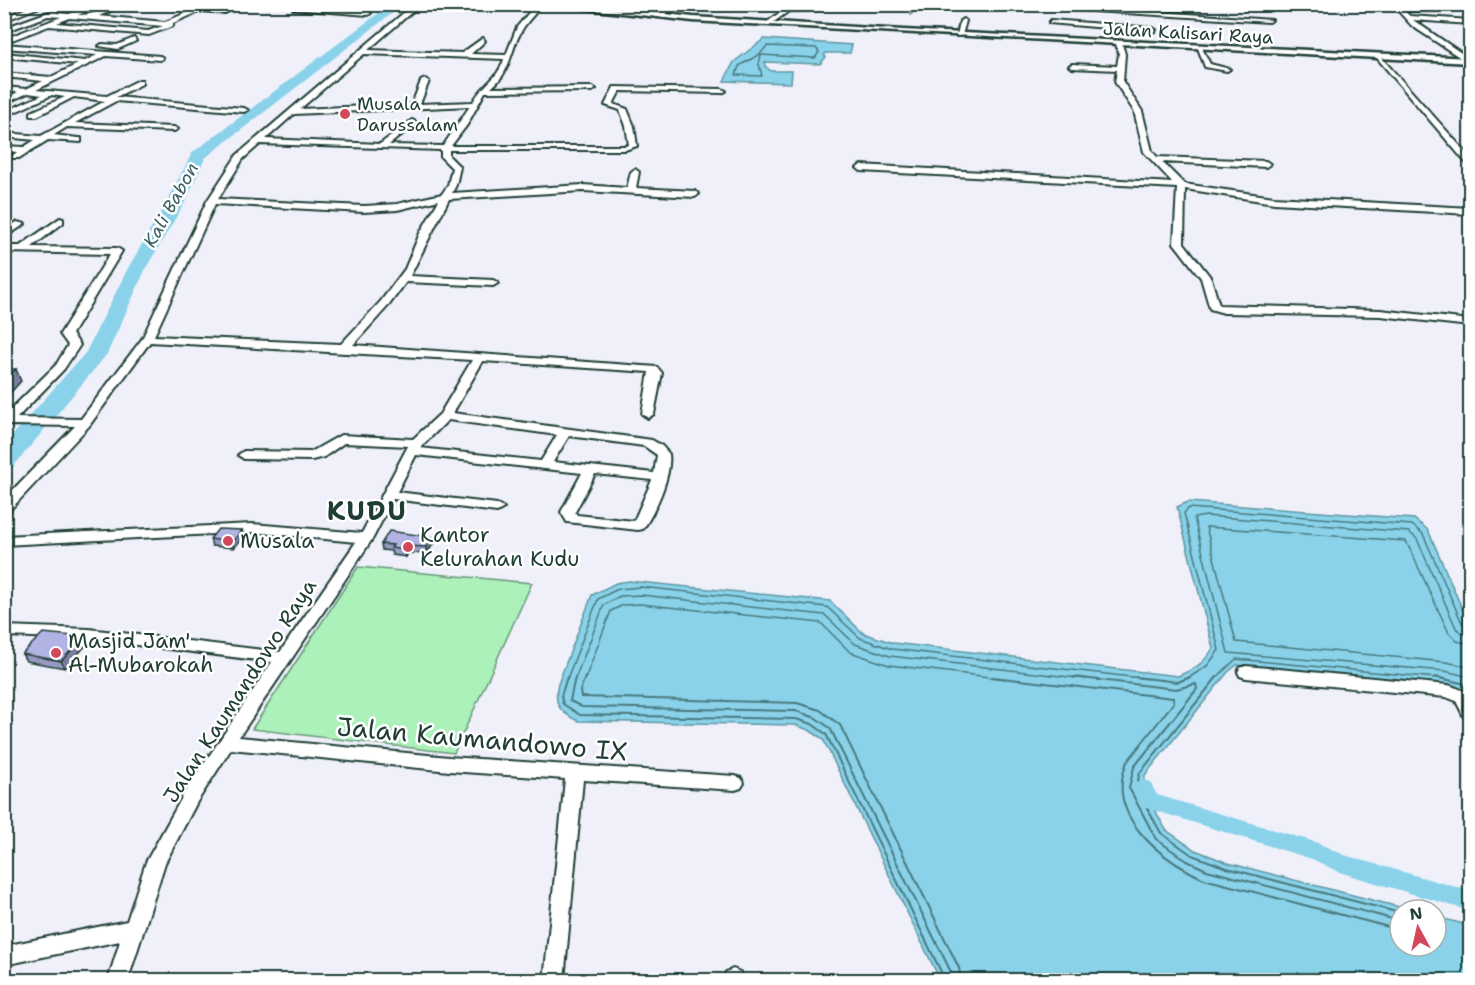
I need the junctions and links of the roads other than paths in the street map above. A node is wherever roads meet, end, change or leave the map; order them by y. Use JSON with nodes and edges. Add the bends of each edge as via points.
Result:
{"nodes":[{"id":1,"x":44,"y":4,"type":"edge"},
{"id":2,"x":100,"y":4,"type":"edge"},
{"id":3,"x":124,"y":4,"type":"edge"},
{"id":4,"x":133,"y":4,"type":"edge"},
{"id":5,"x":240,"y":4,"type":"edge"},
{"id":6,"x":418,"y":4,"type":"edge"},
{"id":7,"x":540,"y":4,"type":"edge"},
{"id":8,"x":545,"y":4,"type":"edge"},
{"id":9,"x":678,"y":4,"type":"edge"},
{"id":10,"x":830,"y":4,"type":"edge"},
{"id":11,"x":569,"y":5,"type":"edge"},
{"id":12,"x":147,"y":6,"type":"edge"},
{"id":13,"x":297,"y":6,"type":"edge"},
{"id":14,"x":1396,"y":7,"type":"edge"},
{"id":15,"x":65,"y":8,"type":"dead end"},
{"id":16,"x":172,"y":8,"type":"junction"},
{"id":17,"x":1133,"y":8,"type":"edge"},
{"id":18,"x":1453,"y":8,"type":"dead end"},
{"id":19,"x":199,"y":10,"type":"junction"},
{"id":20,"x":48,"y":14,"type":"junction"},
{"id":21,"x":13,"y":16,"type":"junction"},
{"id":22,"x":70,"y":16,"type":"junction"},
{"id":23,"x":658,"y":16,"type":"junction"},
{"id":24,"x":4,"y":18,"type":"edge"},
{"id":25,"x":37,"y":18,"type":"junction"},
{"id":26,"x":91,"y":18,"type":"junction"},
{"id":27,"x":1407,"y":18,"type":"junction"},
{"id":28,"x":113,"y":19,"type":"junction"},
{"id":29,"x":1148,"y":19,"type":"junction"},
{"id":30,"x":1269,"y":20,"type":"dead end"},
{"id":31,"x":139,"y":21,"type":"junction"},
{"id":32,"x":356,"y":21,"type":"dead end"},
{"id":33,"x":963,"y":21,"type":"dead end"},
{"id":34,"x":1051,"y":22,"type":"dead end"},
{"id":35,"x":1470,"y":22,"type":"edge"},
{"id":36,"x":769,"y":23,"type":"junction"},
{"id":37,"x":50,"y":24,"type":"junction"},
{"id":38,"x":166,"y":24,"type":"junction"},
{"id":39,"x":6,"y":29,"type":"edge"},
{"id":40,"x":33,"y":30,"type":"junction"},
{"id":41,"x":1153,"y":30,"type":"junction"},
{"id":42,"x":959,"y":35,"type":"junction"},
{"id":43,"x":15,"y":38,"type":"junction"},
{"id":44,"x":483,"y":40,"type":"dead end"},
{"id":45,"x":4,"y":44,"type":"edge"},
{"id":46,"x":1123,"y":45,"type":"junction"},
{"id":47,"x":1200,"y":49,"type":"junction"},
{"id":48,"x":362,"y":52,"type":"junction"},
{"id":49,"x":105,"y":54,"type":"junction"},
{"id":50,"x":4,"y":55,"type":"edge"},
{"id":51,"x":463,"y":56,"type":"junction"},
{"id":52,"x":508,"y":57,"type":"junction"},
{"id":53,"x":1379,"y":57,"type":"junction"},
{"id":54,"x":159,"y":58,"type":"dead end"},
{"id":55,"x":1470,"y":61,"type":"edge"},
{"id":56,"x":87,"y":63,"type":"junction"},
{"id":57,"x":1072,"y":66,"type":"dead end"},
{"id":58,"x":1121,"y":68,"type":"junction"},
{"id":59,"x":49,"y":69,"type":"dead end"},
{"id":60,"x":1227,"y":69,"type":"dead end"},
{"id":61,"x":72,"y":71,"type":"junction"},
{"id":62,"x":4,"y":75,"type":"edge"},
{"id":63,"x":53,"y":80,"type":"junction"},
{"id":64,"x":425,"y":81,"type":"dead end"},
{"id":65,"x":139,"y":82,"type":"dead end"},
{"id":66,"x":550,"y":88,"type":"junction"},
{"id":67,"x":4,"y":89,"type":"edge"},
{"id":68,"x":592,"y":89,"type":"dead end"},
{"id":69,"x":483,"y":90,"type":"junction"},
{"id":70,"x":25,"y":91,"type":"junction"},
{"id":71,"x":616,"y":91,"type":"junction"},
{"id":72,"x":722,"y":91,"type":"dead end"},
{"id":73,"x":50,"y":93,"type":"junction"},
{"id":74,"x":72,"y":96,"type":"junction"},
{"id":75,"x":106,"y":99,"type":"junction"},
{"id":76,"x":4,"y":102,"type":"edge"},
{"id":77,"x":474,"y":104,"type":"junction"},
{"id":78,"x":415,"y":106,"type":"junction"},
{"id":79,"x":244,"y":110,"type":"dead end"},
{"id":80,"x":293,"y":112,"type":"junction"},
{"id":81,"x":34,"y":114,"type":"dead end"},
{"id":82,"x":4,"y":115,"type":"edge"},
{"id":83,"x":64,"y":122,"type":"junction"},
{"id":84,"x":412,"y":122,"type":"dead end"},
{"id":85,"x":174,"y":129,"type":"dead end"},
{"id":86,"x":4,"y":135,"type":"edge"},
{"id":87,"x":45,"y":138,"type":"junction"},
{"id":88,"x":78,"y":140,"type":"dead end"},
{"id":89,"x":257,"y":141,"type":"junction"},
{"id":90,"x":381,"y":147,"type":"junction"},
{"id":91,"x":4,"y":148,"type":"edge"},
{"id":92,"x":445,"y":148,"type":"junction"},
{"id":93,"x":26,"y":150,"type":"junction"},
{"id":94,"x":16,"y":156,"type":"dead end"},
{"id":95,"x":1154,"y":159,"type":"junction"},
{"id":96,"x":1470,"y":162,"type":"edge"},
{"id":97,"x":1266,"y":164,"type":"dead end"},
{"id":98,"x":861,"y":168,"type":"dead end"},
{"id":99,"x":635,"y":172,"type":"dead end"},
{"id":100,"x":1181,"y":186,"type":"junction"},
{"id":101,"x":631,"y":189,"type":"junction"},
{"id":102,"x":695,"y":194,"type":"dead end"},
{"id":103,"x":446,"y":196,"type":"junction"},
{"id":104,"x":212,"y":201,"type":"junction"},
{"id":105,"x":1470,"y":211,"type":"edge"},
{"id":106,"x":60,"y":220,"type":"dead end"},
{"id":107,"x":20,"y":224,"type":"dead end"},
{"id":108,"x":4,"y":235,"type":"edge"},
{"id":109,"x":4,"y":249,"type":"edge"},
{"id":110,"x":22,"y":249,"type":"junction"},
{"id":111,"x":403,"y":279,"type":"junction"},
{"id":112,"x":493,"y":283,"type":"dead end"},
{"id":113,"x":1470,"y":323,"type":"edge"},
{"id":114,"x":147,"y":339,"type":"junction"},
{"id":115,"x":344,"y":348,"type":"junction"},
{"id":116,"x":479,"y":357,"type":"junction"},
{"id":117,"x":648,"y":414,"type":"dead end"},
{"id":118,"x":445,"y":416,"type":"junction"},
{"id":119,"x":6,"y":422,"type":"edge"},
{"id":120,"x":83,"y":423,"type":"junction"},
{"id":121,"x":565,"y":432,"type":"junction"},
{"id":122,"x":415,"y":447,"type":"junction"},
{"id":123,"x":244,"y":455,"type":"dead end"},
{"id":124,"x":545,"y":464,"type":"junction"},
{"id":125,"x":591,"y":469,"type":"junction"},
{"id":126,"x":659,"y":477,"type":"junction"},
{"id":127,"x":390,"y":495,"type":"junction"},
{"id":128,"x":4,"y":508,"type":"edge"},
{"id":129,"x":497,"y":508,"type":"dead end"},
{"id":130,"x":366,"y":538,"type":"junction"},
{"id":131,"x":4,"y":541,"type":"edge"},
{"id":132,"x":4,"y":632,"type":"edge"},
{"id":133,"x":285,"y":658,"type":"junction"},
{"id":134,"x":1246,"y":672,"type":"dead end"},
{"id":135,"x":1470,"y":713,"type":"edge"},
{"id":136,"x":226,"y":742,"type":"junction"},
{"id":137,"x":574,"y":772,"type":"junction"},
{"id":138,"x":735,"y":783,"type":"dead end"},
{"id":139,"x":134,"y":929,"type":"junction"},
{"id":140,"x":4,"y":956,"type":"edge"},
{"id":141,"x":118,"y":981,"type":"edge"},
{"id":142,"x":554,"y":981,"type":"edge"}],
"edges":[{"from":1,"to":21,"type":"street"},
{"from":2,"to":22,"type":"street"},
{"from":3,"to":26,"type":"street"},
{"from":4,"to":12,"type":"street"},
{"from":5,"to":19,"type":"street","via":[[228,11]]},
{"from":6,"to":48,"type":"street"},
{"from":7,"to":52,"type":"street","via":[[520,27]]},
{"from":8,"to":11,"type":"street","name":"Jalan Kalisari Raya"},
{"from":9,"to":23,"type":"street"},
{"from":10,"to":36,"type":"street","via":[[824,8],[786,9]]},
{"from":11,"to":23,"type":"street","name":"Jalan Kalisari Raya"},
{"from":12,"to":16,"type":"street"},
{"from":12,"to":28,"type":"street"},
{"from":13,"to":32,"type":"street","via":[[371,11]]},
{"from":14,"to":18,"type":"street"},
{"from":14,"to":27,"type":"street"},
{"from":15,"to":20,"type":"street"},
{"from":16,"to":19,"type":"street"},
{"from":16,"to":31,"type":"street"},
{"from":17,"to":29,"type":"street"},
{"from":17,"to":29,"type":"street","via":[[1009,8]]},
{"from":17,"to":30,"type":"street"},
{"from":19,"to":38,"type":"street"},
{"from":20,"to":22,"type":"street"},
{"from":20,"to":25,"type":"street"},
{"from":21,"to":24,"type":"street"},
{"from":21,"to":25,"type":"street"},
{"from":22,"to":26,"type":"street"},
{"from":22,"to":37,"type":"street"},
{"from":23,"to":36,"type":"street","name":"Jalan Kalisari Raya"},
{"from":25,"to":39,"type":"street"},
{"from":26,"to":28,"type":"street"},
{"from":27,"to":35,"type":"street"},
{"from":27,"to":55,"type":"street"},
{"from":28,"to":31,"type":"street"},
{"from":29,"to":41,"type":"street","via":[[1160,25]]},
{"from":31,"to":38,"type":"street"},
{"from":33,"to":42,"type":"street"},
{"from":34,"to":41,"type":"street"},
{"from":36,"to":42,"type":"street","name":"Jalan Kalisari Raya"},
{"from":37,"to":38,"type":"street","via":[[150,33],[171,25]]},
{"from":37,"to":40,"type":"street"},
{"from":40,"to":43,"type":"street"},
{"from":40,"to":43,"type":"street","via":[[134,40],[118,47]]},
{"from":41,"to":46,"type":"street"},
{"from":42,"to":46,"type":"street","name":"Jalan Kalisari Raya"},
{"from":43,"to":45,"type":"street"},
{"from":44,"to":51,"type":"street"},
{"from":45,"to":49,"type":"street"},
{"from":46,"to":47,"type":"street","name":"Jalan Kalisari Raya"},
{"from":46,"to":58,"type":"street"},
{"from":47,"to":53,"type":"street","name":"Jalan Kalisari Raya"},
{"from":47,"to":60,"type":"street","via":[[1207,66]]},
{"from":48,"to":51,"type":"street"},
{"from":48,"to":80,"type":"street"},
{"from":49,"to":54,"type":"street"},
{"from":49,"to":56,"type":"street"},
{"from":50,"to":56,"type":"street"},
{"from":51,"to":52,"type":"street"},
{"from":52,"to":69,"type":"street","via":[[496,80]]},
{"from":53,"to":55,"type":"street","name":"Jalan Kalisari Raya"},
{"from":53,"to":96,"type":"street"},
{"from":56,"to":61,"type":"street"},
{"from":57,"to":58,"type":"street"},
{"from":58,"to":95,"type":"street","via":[[1119,82],[1138,111],[1144,143]]},
{"from":59,"to":61,"type":"street"},
{"from":61,"to":63,"type":"street"},
{"from":62,"to":63,"type":"street"},
{"from":63,"to":70,"type":"street"},
{"from":64,"to":78,"type":"street"},
{"from":65,"to":75,"type":"street"},
{"from":66,"to":68,"type":"street"},
{"from":66,"to":69,"type":"street"},
{"from":66,"to":71,"type":"street","via":[[558,93]]},
{"from":67,"to":70,"type":"street"},
{"from":69,"to":77,"type":"street"},
{"from":70,"to":73,"type":"street"},
{"from":70,"to":76,"type":"street"},
{"from":71,"to":72,"type":"street"},
{"from":71,"to":92,"type":"street","via":[[609,105],[623,110],[630,126],[630,147]]},
{"from":73,"to":74,"type":"street"},
{"from":73,"to":82,"type":"street"},
{"from":74,"to":75,"type":"street"},
{"from":74,"to":81,"type":"street"},
{"from":75,"to":79,"type":"street"},
{"from":75,"to":83,"type":"street"},
{"from":75,"to":83,"type":"street"},
{"from":77,"to":78,"type":"street"},
{"from":77,"to":92,"type":"street"},
{"from":78,"to":80,"type":"street"},
{"from":80,"to":89,"type":"street"},
{"from":83,"to":85,"type":"street"},
{"from":83,"to":87,"type":"street"},
{"from":84,"to":90,"type":"street"},
{"from":86,"to":87,"type":"street"},
{"from":87,"to":88,"type":"street"},
{"from":87,"to":93,"type":"street"},
{"from":89,"to":90,"type":"street"},
{"from":89,"to":104,"type":"street","via":[[229,170]]},
{"from":90,"to":92,"type":"street"},
{"from":91,"to":93,"type":"street"},
{"from":92,"to":103,"type":"street","via":[[445,157],[456,170]]},
{"from":93,"to":94,"type":"street"},
{"from":95,"to":97,"type":"street"},
{"from":95,"to":100,"type":"street"},
{"from":98,"to":100,"type":"street"},
{"from":99,"to":101,"type":"street"},
{"from":100,"to":105,"type":"street","via":[[1274,200]]},
{"from":100,"to":113,"type":"street","via":[[1179,243],[1206,278],[1212,304],[1217,309],[1380,313]]},
{"from":101,"to":102,"type":"street"},
{"from":101,"to":103,"type":"street"},
{"from":103,"to":104,"type":"street","via":[[383,208]]},
{"from":103,"to":111,"type":"street"},
{"from":104,"to":114,"type":"street"},
{"from":106,"to":110,"type":"street"},
{"from":107,"to":108,"type":"street"},
{"from":109,"to":110,"type":"street"},
{"from":110,"to":119,"type":"street","via":[[117,251],[66,334],[74,345],[65,360]]},
{"from":111,"to":112,"type":"street"},
{"from":111,"to":115,"type":"street"},
{"from":114,"to":115,"type":"street"},
{"from":114,"to":120,"type":"street"},
{"from":115,"to":116,"type":"street"},
{"from":116,"to":117,"type":"street","via":[[653,369],[656,373]]},
{"from":116,"to":118,"type":"street","name":"Jalan Kaumandowo Raya"},
{"from":118,"to":121,"type":"street"},
{"from":118,"to":122,"type":"street","name":"Jalan Kaumandowo Raya"},
{"from":119,"to":120,"type":"street"},
{"from":120,"to":128,"type":"street"},
{"from":121,"to":124,"type":"street"},
{"from":121,"to":126,"type":"street","via":[[647,442],[663,454]]},
{"from":122,"to":123,"type":"street","via":[[341,439],[312,456]]},
{"from":122,"to":124,"type":"street"},
{"from":122,"to":127,"type":"street","name":"Jalan Kaumandowo Raya"},
{"from":124,"to":125,"type":"street"},
{"from":125,"to":126,"type":"street"},
{"from":125,"to":126,"type":"street","via":[[568,512],[572,519],[638,526]]},
{"from":127,"to":129,"type":"street"},
{"from":127,"to":130,"type":"street","name":"Jalan Kaumandowo Raya"},
{"from":130,"to":131,"type":"street","via":[[252,528]]},
{"from":130,"to":133,"type":"street","name":"Jalan Kaumandowo Raya"},
{"from":132,"to":133,"type":"street","via":[[89,634]]},
{"from":133,"to":136,"type":"street","name":"Jalan Kaumandowo Raya"},
{"from":134,"to":135,"type":"street","via":[[1448,691],[1462,698]]},
{"from":136,"to":137,"type":"street","name":"Jalan Kaumandowo IX"},
{"from":136,"to":139,"type":"street","name":"Jalan Kaumandowo Raya","via":[[156,862]]},
{"from":137,"to":138,"type":"street","name":"Jalan Kaumandowo IX"},
{"from":137,"to":142,"type":"street"},
{"from":139,"to":140,"type":"street"},
{"from":139,"to":141,"type":"street","name":"Jalan Kaumandowo Raya"}]}
